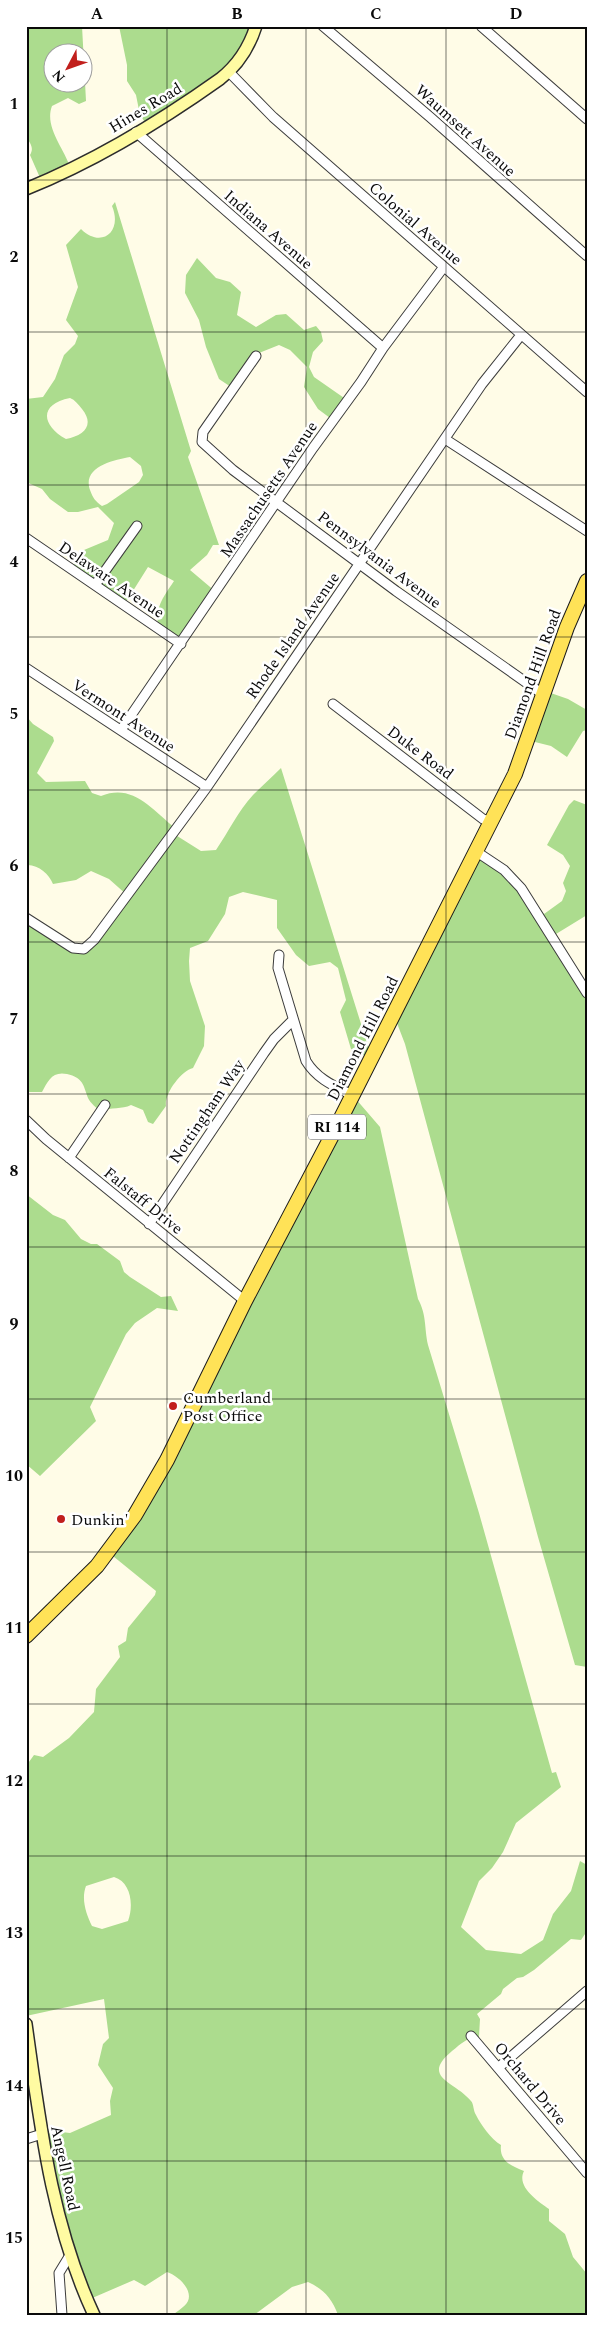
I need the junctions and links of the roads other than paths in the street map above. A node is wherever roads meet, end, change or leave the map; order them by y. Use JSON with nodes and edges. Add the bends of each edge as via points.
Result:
{"nodes":[{"id":1,"x":256,"y":26,"type":"edge"},
{"id":2,"x":323,"y":26,"type":"edge"},
{"id":3,"x":482,"y":26,"type":"edge"},
{"id":4,"x":229,"y":72,"type":"junction"},
{"id":5,"x":587,"y":119,"type":"edge"},
{"id":6,"x":136,"y":132,"type":"junction"},
{"id":7,"x":26,"y":189,"type":"edge"},
{"id":8,"x":587,"y":256,"type":"edge"},
{"id":9,"x":443,"y":268,"type":"junction"},
{"id":10,"x":521,"y":335,"type":"junction"},
{"id":11,"x":383,"y":348,"type":"junction"},
{"id":12,"x":256,"y":356,"type":"dead end"},
{"id":13,"x":587,"y":392,"type":"edge"},
{"id":14,"x":445,"y":439,"type":"junction"},
{"id":15,"x":278,"y":502,"type":"junction"},
{"id":16,"x":137,"y":526,"type":"dead end"},
{"id":17,"x":587,"y":530,"type":"edge"},
{"id":18,"x":26,"y":538,"type":"edge"},
{"id":19,"x":360,"y":563,"type":"junction"},
{"id":20,"x":587,"y":581,"type":"edge"},
{"id":21,"x":95,"y":585,"type":"junction"},
{"id":22,"x":181,"y":644,"type":"junction"},
{"id":23,"x":26,"y":668,"type":"edge"},
{"id":24,"x":544,"y":695,"type":"junction"},
{"id":25,"x":333,"y":704,"type":"dead end"},
{"id":26,"x":121,"y":730,"type":"junction"},
{"id":27,"x":207,"y":787,"type":"junction"},
{"id":28,"x":492,"y":822,"type":"junction"},
{"id":29,"x":476,"y":852,"type":"junction"},
{"id":30,"x":26,"y":918,"type":"edge"},
{"id":31,"x":279,"y":954,"type":"dead end"},
{"id":32,"x":587,"y":993,"type":"edge"},
{"id":33,"x":293,"y":1020,"type":"junction"},
{"id":34,"x":352,"y":1095,"type":"junction"},
{"id":35,"x":105,"y":1105,"type":"dead end"},
{"id":36,"x":26,"y":1120,"type":"edge"},
{"id":37,"x":69,"y":1158,"type":"junction"},
{"id":38,"x":149,"y":1224,"type":"junction"},
{"id":39,"x":245,"y":1301,"type":"junction"},
{"id":40,"x":26,"y":1636,"type":"edge"},
{"id":41,"x":587,"y":1991,"type":"edge"},
{"id":42,"x":26,"y":2024,"type":"edge"},
{"id":43,"x":472,"y":2036,"type":"dead end"},
{"id":44,"x":498,"y":2068,"type":"junction"},
{"id":45,"x":42,"y":2134,"type":"junction"},
{"id":46,"x":26,"y":2139,"type":"edge"},
{"id":47,"x":587,"y":2173,"type":"edge"},
{"id":48,"x":70,"y":2255,"type":"junction"},
{"id":49,"x":62,"y":2315,"type":"edge"},
{"id":50,"x":94,"y":2315,"type":"edge"}],
"edges":[{"from":1,"to":4,"type":"main road","name":"Hines Road","via":[[247,49]]},
{"from":2,"to":8,"type":"street","name":"Waumsett Avenue"},
{"from":3,"to":5,"type":"street"},
{"from":4,"to":6,"type":"main road","name":"Hines Road","via":[[195,97]]},
{"from":4,"to":9,"type":"street","name":"Colonial Avenue","via":[[273,117]]},
{"from":6,"to":7,"type":"main road","name":"Hines Road","via":[[65,173]]},
{"from":6,"to":11,"type":"street","name":"Indiana Avenue"},
{"from":9,"to":10,"type":"street","name":"Colonial Avenue"},
{"from":9,"to":11,"type":"street","name":"Massachusetts Avenue"},
{"from":10,"to":13,"type":"street","name":"Colonial Avenue"},
{"from":10,"to":14,"type":"street","name":"Rhode Island Avenue","via":[[482,384]]},
{"from":11,"to":15,"type":"street","name":"Massachusetts Avenue"},
{"from":12,"to":15,"type":"street","name":"Pennsylvania Avenue","via":[[203,432],[202,442],[233,470]]},
{"from":14,"to":17,"type":"street"},
{"from":14,"to":19,"type":"street","name":"Rhode Island Avenue"},
{"from":15,"to":19,"type":"street","name":"Pennsylvania Avenue"},
{"from":15,"to":22,"type":"street","name":"Massachusetts Avenue"},
{"from":16,"to":21,"type":"street"},
{"from":18,"to":21,"type":"street","name":"Delaware Avenue"},
{"from":19,"to":24,"type":"street","name":"Pennsylvania Avenue"},
{"from":19,"to":27,"type":"street","name":"Rhode Island Avenue"},
{"from":20,"to":24,"type":"main road","name":"Diamond Hill Road","number":"RI 114"},
{"from":21,"to":22,"type":"street","name":"Delaware Avenue"},
{"from":22,"to":26,"type":"street","name":"Massachusetts Avenue"},
{"from":23,"to":26,"type":"street","name":"Vermont Avenue"},
{"from":24,"to":28,"type":"main road","name":"Diamond Hill Road","number":"RI 114","via":[[515,774]]},
{"from":25,"to":28,"type":"street","name":"Duke Road","via":[[483,819]]},
{"from":26,"to":27,"type":"street","name":"Vermont Avenue"},
{"from":27,"to":30,"type":"street","name":"Rhode Island Avenue","via":[[94,940],[84,949],[72,948]]},
{"from":28,"to":29,"type":"main road","name":"Diamond Hill Road","number":"RI 114"},
{"from":29,"to":32,"type":"street","via":[[504,870],[521,888]]},
{"from":29,"to":34,"type":"main road","name":"Diamond Hill Road","number":"RI 114"},
{"from":31,"to":33,"type":"street","via":[[278,968]]},
{"from":33,"to":34,"type":"street","via":[[312,1071]]},
{"from":33,"to":38,"type":"street","name":"Nottingham Way","via":[[264,1053]]},
{"from":34,"to":39,"type":"main road","name":"Diamond Hill Road","number":"RI 114"},
{"from":35,"to":37,"type":"street"},
{"from":36,"to":37,"type":"street","name":"Falstaff Drive"},
{"from":37,"to":38,"type":"street","name":"Falstaff Drive"},
{"from":38,"to":39,"type":"street","name":"Falstaff Drive"},
{"from":39,"to":40,"type":"main road","name":"Diamond Hill Road","number":"RI 114","via":[[167,1460],[138,1510],[97,1566]]},
{"from":41,"to":44,"type":"street"},
{"from":42,"to":45,"type":"main road","name":"Angell Road"},
{"from":43,"to":44,"type":"street","name":"Orchard Drive"},
{"from":44,"to":47,"type":"street","name":"Orchard Drive"},
{"from":45,"to":46,"type":"street"},
{"from":45,"to":48,"type":"main road","name":"Angell Road","via":[[53,2193]]},
{"from":48,"to":49,"type":"street","via":[[59,2272]]},
{"from":48,"to":50,"type":"main road","name":"Angell Road"}]}
